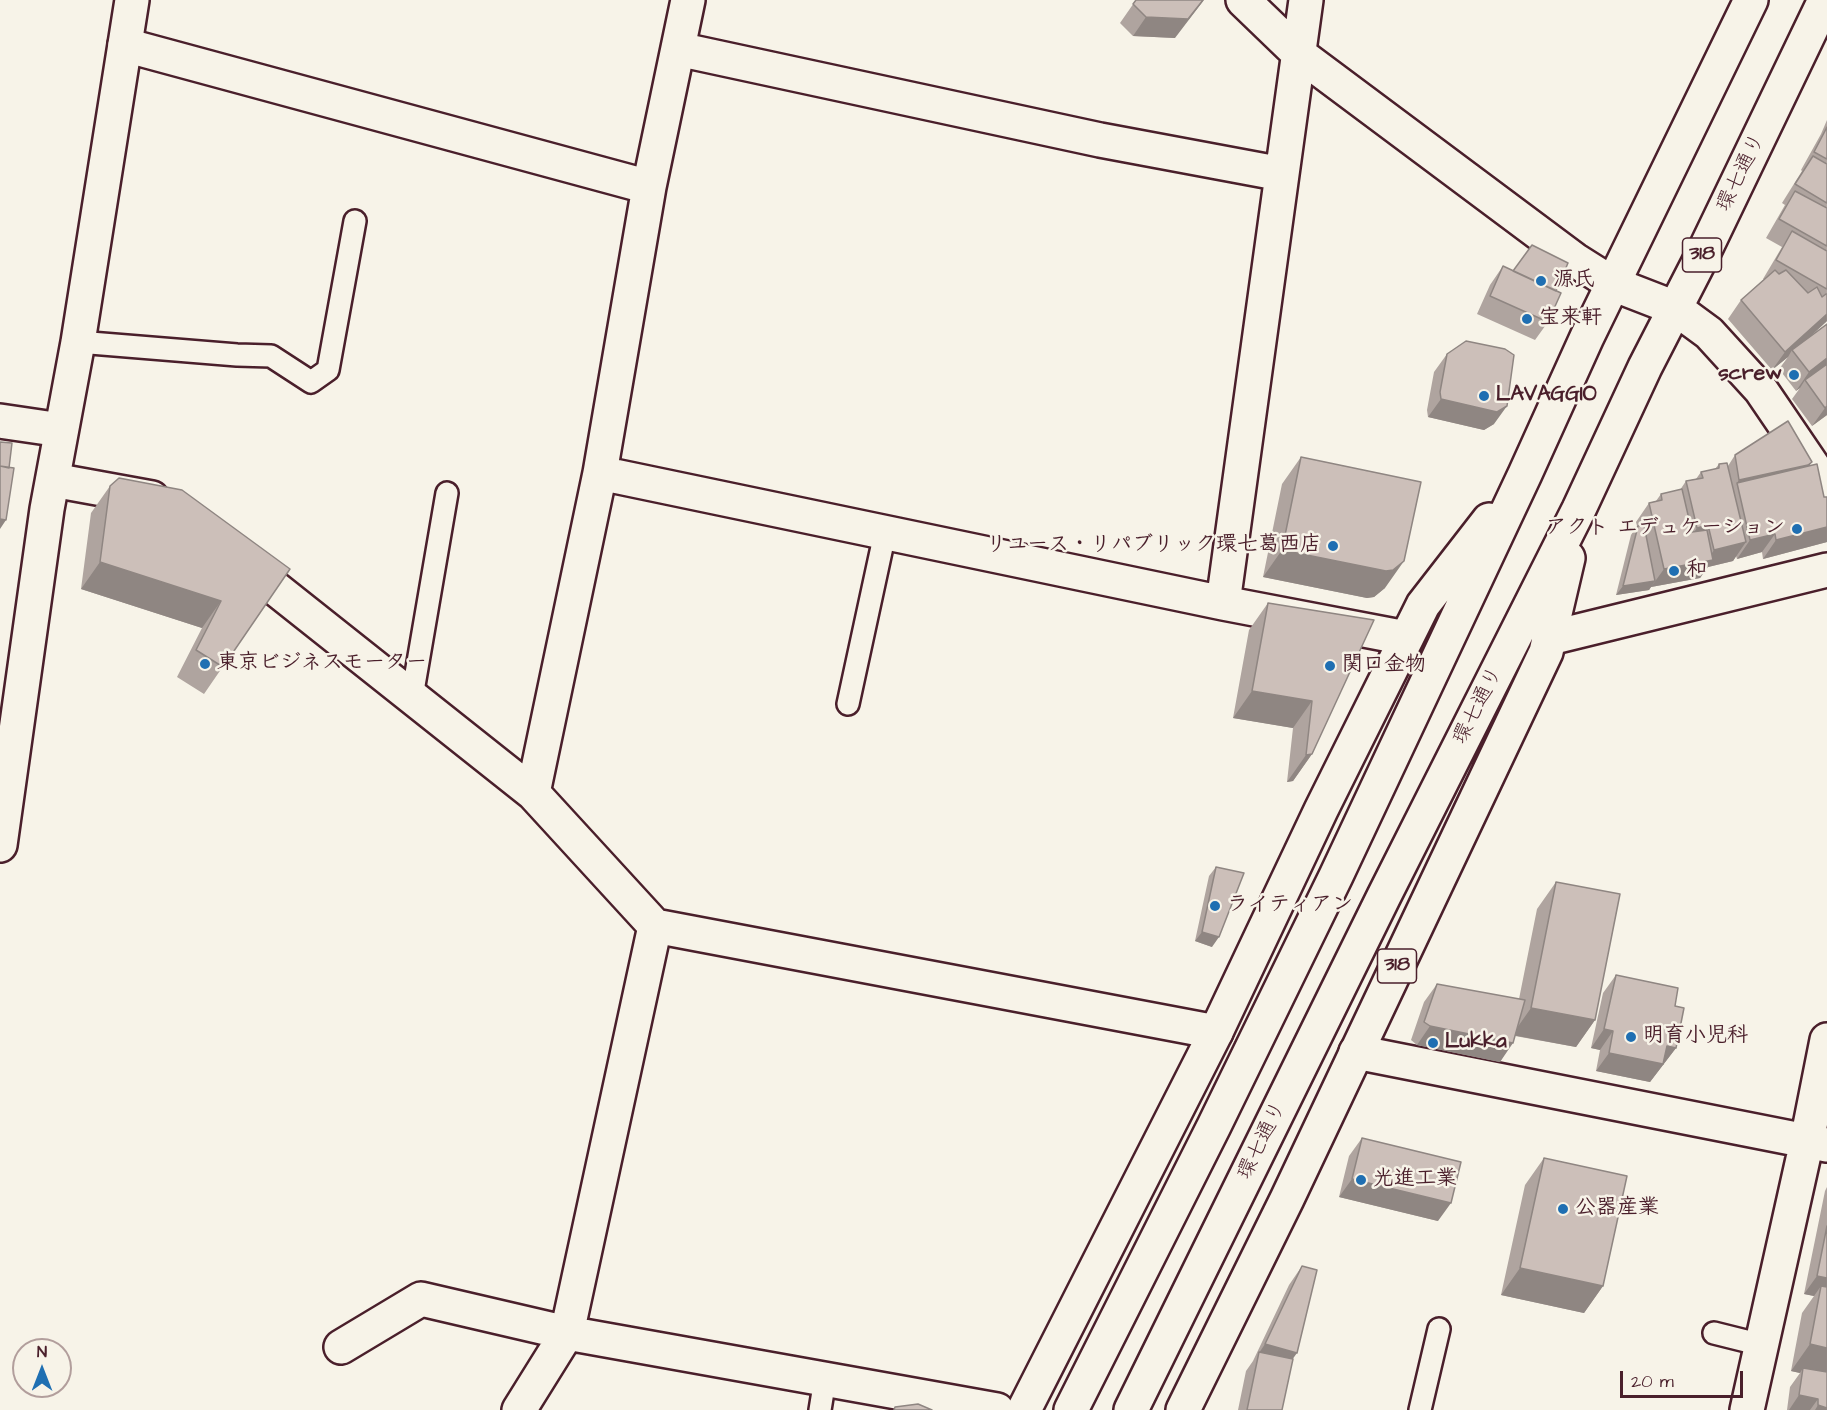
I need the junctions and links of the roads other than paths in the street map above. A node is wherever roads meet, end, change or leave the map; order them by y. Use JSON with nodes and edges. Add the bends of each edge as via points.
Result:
{"nodes":[{"id":1,"x":132,"y":0,"type":"edge"},
{"id":2,"x":688,"y":0,"type":"edge"},
{"id":3,"x":1243,"y":0,"type":"edge"},
{"id":4,"x":1306,"y":0,"type":"edge"},
{"id":5,"x":1751,"y":0,"type":"edge"},
{"id":6,"x":1825,"y":0,"type":"edge"},
{"id":7,"x":125,"y":45,"type":"junction"},
{"id":8,"x":678,"y":49,"type":"junction"},
{"id":9,"x":1299,"y":54,"type":"junction"},
{"id":10,"x":1282,"y":174,"type":"junction"},
{"id":11,"x":649,"y":187,"type":"junction"},
{"id":12,"x":356,"y":221,"type":"dead end"},
{"id":13,"x":1613,"y":284,"type":"junction"},
{"id":14,"x":1675,"y":308,"type":"junction"},
{"id":15,"x":78,"y":342,"type":"junction"},
{"id":16,"x":0,"y":421,"type":"edge"},
{"id":17,"x":61,"y":430,"type":"junction"},
{"id":18,"x":600,"y":473,"type":"junction"},
{"id":19,"x":1525,"y":474,"type":"junction"},
{"id":20,"x":53,"y":480,"type":"junction"},
{"id":21,"x":1827,"y":487,"type":"edge"},
{"id":22,"x":447,"y":493,"type":"dead end"},
{"id":23,"x":1579,"y":509,"type":"junction"},
{"id":24,"x":182,"y":515,"type":"edge"},
{"id":25,"x":885,"y":533,"type":"junction"},
{"id":26,"x":219,"y":544,"type":"edge"},
{"id":27,"x":1827,"y":570,"type":"edge"},
{"id":28,"x":1223,"y":603,"type":"junction"},
{"id":29,"x":1406,"y":638,"type":"junction"},
{"id":30,"x":1550,"y":638,"type":"junction"},
{"id":31,"x":412,"y":697,"type":"junction"},
{"id":32,"x":848,"y":704,"type":"dead end"},
{"id":33,"x":533,"y":793,"type":"junction"},
{"id":34,"x":0,"y":845,"type":"edge"},
{"id":35,"x":655,"y":926,"type":"junction"},
{"id":36,"x":1216,"y":1032,"type":"junction"},
{"id":37,"x":1827,"y":1040,"type":"edge"},
{"id":38,"x":1356,"y":1052,"type":"junction"},
{"id":39,"x":1817,"y":1143,"type":"edge"},
{"id":40,"x":1439,"y":1329,"type":"dead end"},
{"id":41,"x":567,"y":1333,"type":"junction"},
{"id":42,"x":1714,"y":1333,"type":"dead end"},
{"id":43,"x":1762,"y":1345,"type":"junction"},
{"id":44,"x":341,"y":1347,"type":"dead end"},
{"id":45,"x":823,"y":1394,"type":"edge"},
{"id":46,"x":519,"y":1410,"type":"edge"},
{"id":47,"x":996,"y":1410,"type":"edge"},
{"id":48,"x":1024,"y":1410,"type":"edge"},
{"id":49,"x":1071,"y":1410,"type":"edge"},
{"id":50,"x":1131,"y":1410,"type":"edge"},
{"id":51,"x":1183,"y":1410,"type":"edge"},
{"id":52,"x":1420,"y":1410,"type":"edge"},
{"id":53,"x":1747,"y":1410,"type":"edge"}],
"edges":[{"from":1,"to":7,"type":"street"},
{"from":2,"to":8,"type":"street"},
{"from":3,"to":9,"type":"street"},
{"from":4,"to":9,"type":"street"},
{"from":5,"to":13,"type":"street"},
{"from":6,"to":14,"type":"street","name":"環七通り","number":"318"},
{"from":7,"to":11,"type":"street"},
{"from":7,"to":15,"type":"street"},
{"from":8,"to":10,"type":"street","via":[[1100,140]]},
{"from":8,"to":11,"type":"street"},
{"from":9,"to":10,"type":"street"},
{"from":9,"to":13,"type":"street","via":[[1575,260]]},
{"from":10,"to":28,"type":"street"},
{"from":11,"to":18,"type":"street"},
{"from":12,"to":15,"type":"lane","via":[[328,370],[311,382],[271,356]]},
{"from":13,"to":14,"type":"street"},
{"from":13,"to":19,"type":"street"},
{"from":14,"to":21,"type":"street","via":[[1709,333],[1761,390]]},
{"from":14,"to":23,"type":"street","name":"環七通り","number":"318"},
{"from":15,"to":17,"type":"street"},
{"from":16,"to":17,"type":"street"},
{"from":17,"to":20,"type":"street"},
{"from":18,"to":25,"type":"street"},
{"from":18,"to":33,"type":"street"},
{"from":19,"to":29,"type":"street","via":[[1423,605]]},
{"from":19,"to":49,"type":"street","via":[[1336,876]]},
{"from":20,"to":24,"type":"street","via":[[163,501]]},
{"from":20,"to":34,"type":"street"},
{"from":22,"to":31,"type":"lane"},
{"from":23,"to":30,"type":"street","number":"318"},
{"from":23,"to":50,"type":"street","name":"環七通り","number":"318"},
{"from":25,"to":28,"type":"street"},
{"from":25,"to":32,"type":"lane"},
{"from":26,"to":31,"type":"street"},
{"from":27,"to":30,"type":"street"},
{"from":28,"to":29,"type":"street"},
{"from":29,"to":36,"type":"street"},
{"from":30,"to":38,"type":"street","number":"318"},
{"from":31,"to":33,"type":"street"},
{"from":33,"to":35,"type":"street"},
{"from":35,"to":36,"type":"street"},
{"from":35,"to":41,"type":"street"},
{"from":36,"to":48,"type":"street"},
{"from":37,"to":39,"type":"street"},
{"from":38,"to":39,"type":"street"},
{"from":38,"to":51,"type":"street","number":"318"},
{"from":39,"to":43,"type":"street"},
{"from":40,"to":52,"type":"lane"},
{"from":41,"to":44,"type":"street","via":[[421,1299]]},
{"from":41,"to":45,"type":"street"},
{"from":41,"to":46,"type":"street"},
{"from":42,"to":43,"type":"lane"},
{"from":43,"to":53,"type":"street"},
{"from":45,"to":47,"type":"street"}]}
